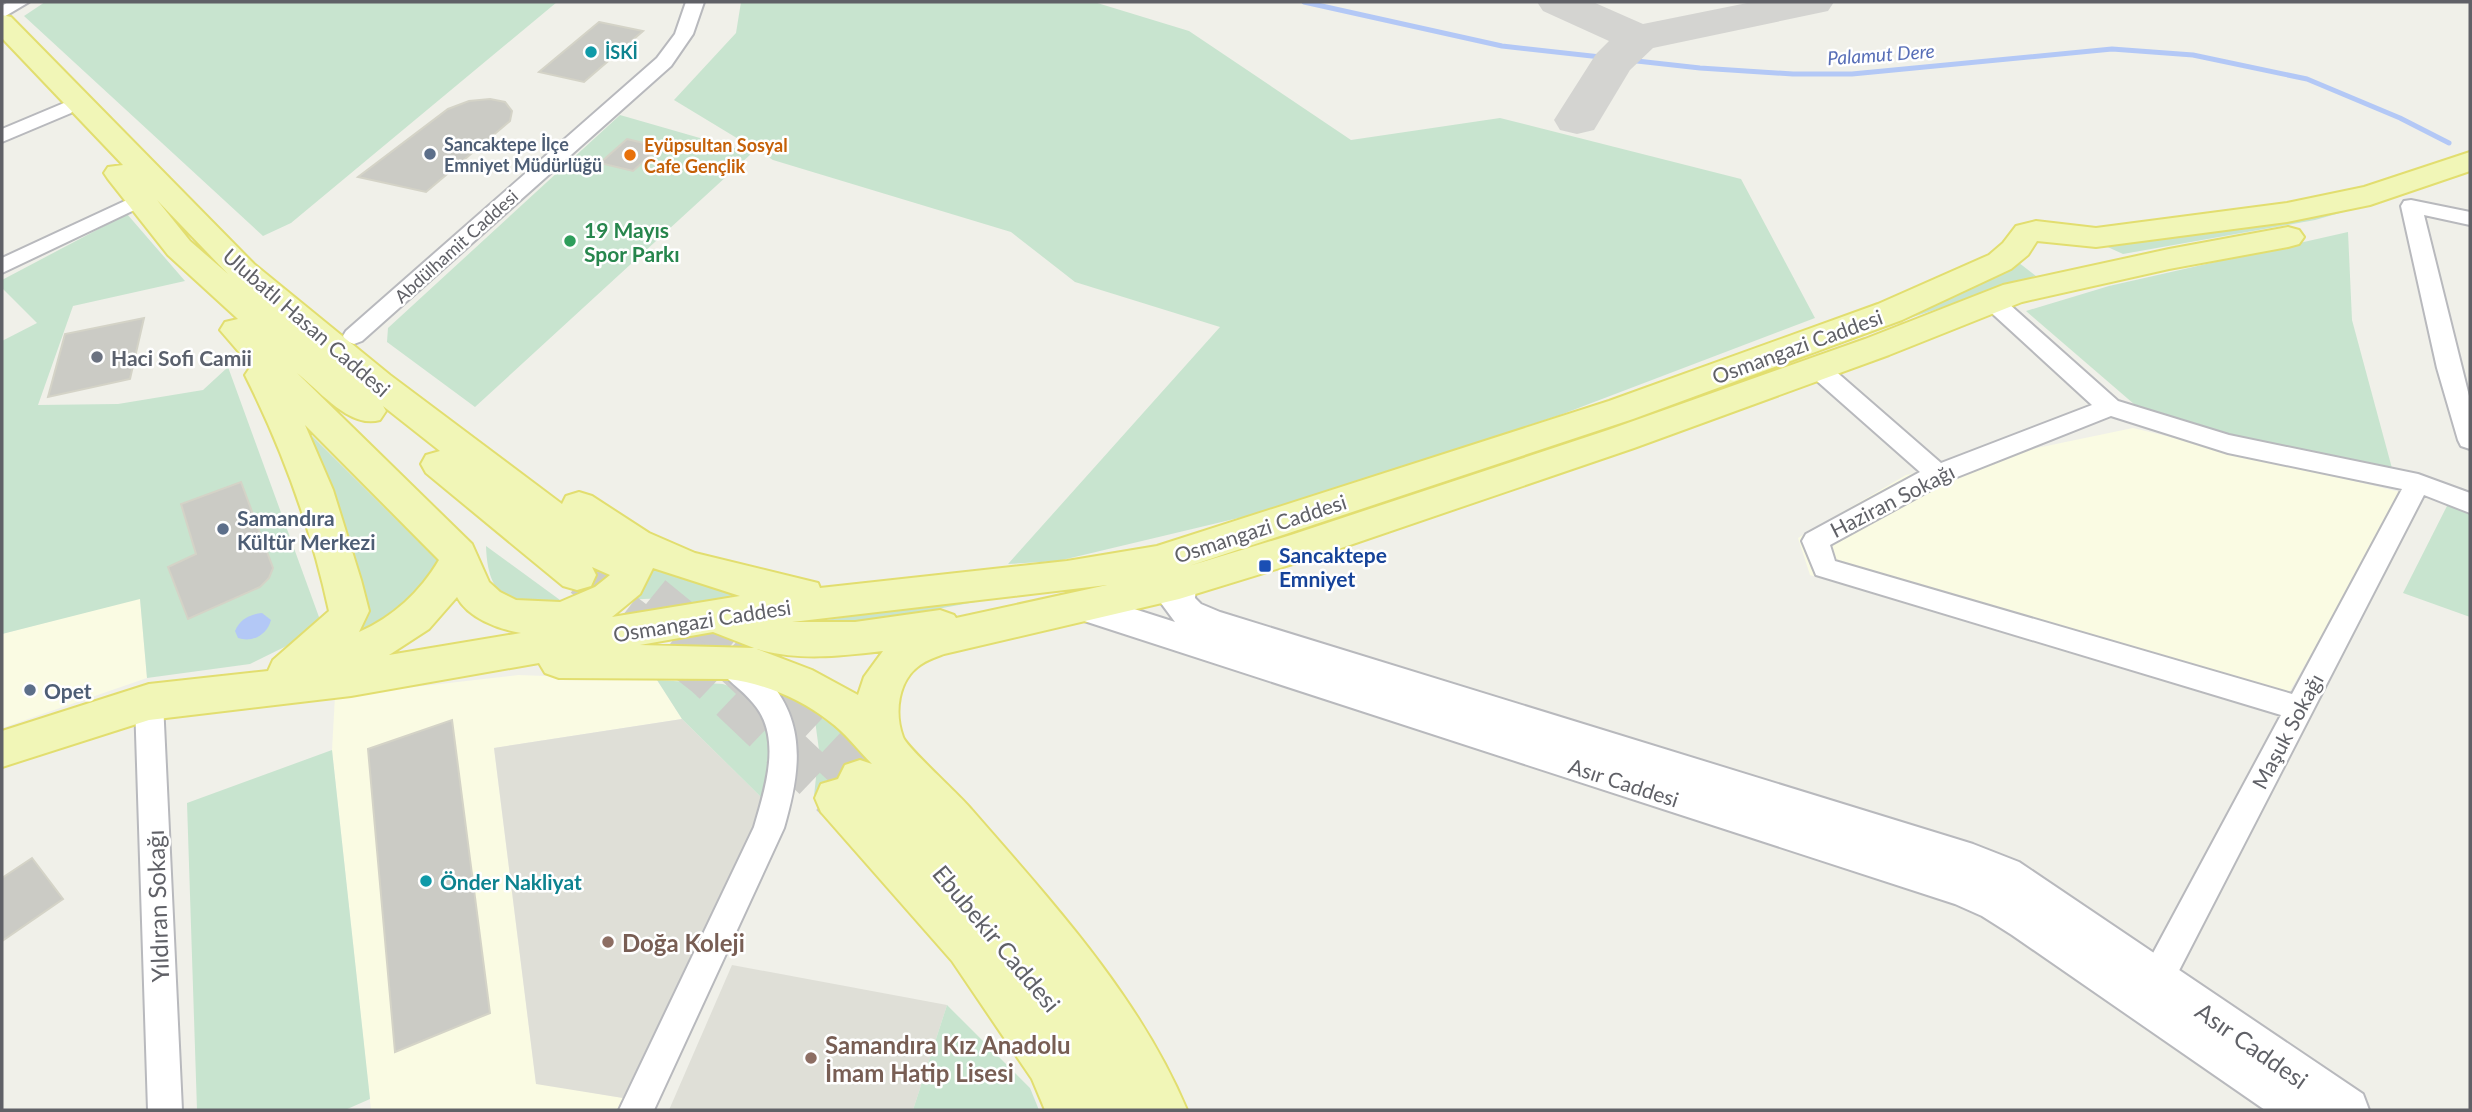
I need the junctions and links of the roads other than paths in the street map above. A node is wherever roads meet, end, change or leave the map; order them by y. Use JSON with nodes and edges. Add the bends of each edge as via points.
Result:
{"nodes":[{"id":1,"x":20,"y":2,"type":"edge"},
{"id":2,"x":695,"y":2,"type":"edge"},
{"id":3,"x":2,"y":13,"type":"edge"},
{"id":4,"x":2,"y":23,"type":"edge"},
{"id":5,"x":2,"y":51,"type":"edge"},
{"id":6,"x":64,"y":109,"type":"junction"},
{"id":7,"x":2,"y":136,"type":"edge"},
{"id":8,"x":2470,"y":161,"type":"edge"},
{"id":9,"x":2470,"y":185,"type":"edge"},
{"id":10,"x":142,"y":200,"type":"junction"},
{"id":11,"x":2411,"y":206,"type":"junction"},
{"id":12,"x":2470,"y":218,"type":"edge"},
{"id":13,"x":2068,"y":236,"type":"junction"},
{"id":14,"x":179,"y":248,"type":"junction"},
{"id":15,"x":2017,"y":248,"type":"junction"},
{"id":16,"x":2,"y":266,"type":"edge"},
{"id":17,"x":2090,"y":276,"type":"junction"},
{"id":18,"x":275,"y":299,"type":"junction"},
{"id":19,"x":1992,"y":301,"type":"junction"},
{"id":20,"x":237,"y":330,"type":"junction"},
{"id":21,"x":354,"y":336,"type":"junction"},
{"id":22,"x":1817,"y":368,"type":"junction"},
{"id":23,"x":2110,"y":407,"type":"junction"},
{"id":24,"x":2470,"y":440,"type":"edge"},
{"id":25,"x":1938,"y":474,"type":"junction"},
{"id":26,"x":2418,"y":482,"type":"junction"},
{"id":27,"x":2470,"y":503,"type":"edge"},
{"id":28,"x":617,"y":548,"type":"junction"},
{"id":29,"x":460,"y":559,"type":"junction"},
{"id":30,"x":577,"y":575,"type":"tunnel mouth"},
{"id":31,"x":1179,"y":584,"type":"junction"},
{"id":32,"x":839,"y":599,"type":"junction"},
{"id":33,"x":1084,"y":607,"type":"junction"},
{"id":34,"x":716,"y":615,"type":"junction"},
{"id":35,"x":561,"y":618,"type":"junction"},
{"id":36,"x":728,"y":662,"type":"junction"},
{"id":37,"x":288,"y":672,"type":"junction"},
{"id":38,"x":351,"y":679,"type":"junction"},
{"id":39,"x":234,"y":692,"type":"junction"},
{"id":40,"x":149,"y":702,"type":"junction"},
{"id":41,"x":2300,"y":708,"type":"junction"},
{"id":42,"x":2,"y":749,"type":"edge"},
{"id":43,"x":860,"y":775,"type":"junction"},
{"id":44,"x":2150,"y":990,"type":"junction"},
{"id":45,"x":165,"y":1110,"type":"edge"},
{"id":46,"x":636,"y":1110,"type":"edge"},
{"id":47,"x":1071,"y":1110,"type":"edge"},
{"id":48,"x":1115,"y":1110,"type":"edge"},
{"id":49,"x":1161,"y":1110,"type":"edge"},
{"id":50,"x":2303,"y":1110,"type":"edge"},
{"id":51,"x":2347,"y":1110,"type":"edge"}],
"edges":[{"from":1,"to":3,"type":"street"},
{"from":2,"to":21,"type":"street","name":"Abdülhamit Caddesi","via":[[692,20],[664,62]]},
{"from":4,"to":18,"type":"main road","name":"Ulubatlı Hasan Caddesi"},
{"from":5,"to":6,"type":"main road","name":"Ulubatlı Hasan Caddesi"},
{"from":6,"to":7,"type":"street"},
{"from":6,"to":10,"type":"main road","name":"Ulubatlı Hasan Caddesi"},
{"from":8,"to":13,"type":"main road","name":"Osmangazi Caddesi","via":[[2344,202],[2090,238]]},
{"from":9,"to":11,"type":"main road","name":"Osmangazi Caddesi"},
{"from":10,"to":14,"type":"main road","name":"Ulubatlı Hasan Caddesi"},
{"from":10,"to":16,"type":"street"},
{"from":11,"to":12,"type":"street"},
{"from":11,"to":17,"type":"main road","name":"Osmangazi Caddesi","via":[[2281,239]]},
{"from":11,"to":24,"type":"street"},
{"from":13,"to":15,"type":"main road","name":"Osmangazi Caddesi","via":[[2032,232],[2018,241]]},
{"from":13,"to":17,"type":"main road","via":[[2095,256],[2098,266]]},
{"from":14,"to":20,"type":"main road"},
{"from":14,"to":30,"type":"main road","name":"Ulubatlı Hasan Caddesi","via":[[308,364]]},
{"from":15,"to":17,"type":"main road","via":[[2038,270],[2065,278]]},
{"from":15,"to":32,"type":"main road","name":"Osmangazi Caddesi","via":[[2000,262],[1890,312],[1621,410],[1157,561],[1067,576]]},
{"from":17,"to":19,"type":"main road","name":"Osmangazi Caddesi"},
{"from":18,"to":21,"type":"main road"},
{"from":18,"to":28,"type":"main road","name":"Ulubatlı Hasan Caddesi","via":[[375,383]]},
{"from":19,"to":22,"type":"main road","name":"Osmangazi Caddesi"},
{"from":19,"to":23,"type":"street"},
{"from":20,"to":29,"type":"main road"},
{"from":20,"to":37,"type":"main road","via":[[278,405],[326,517],[349,611],[343,624]]},
{"from":21,"to":28,"type":"main road"},
{"from":22,"to":25,"type":"street"},
{"from":22,"to":31,"type":"main road","name":"Osmangazi Caddesi","via":[[1582,452]]},
{"from":23,"to":25,"type":"street","name":"Haziran Sokağı"},
{"from":23,"to":26,"type":"street","via":[[2228,444]]},
{"from":25,"to":41,"type":"street","name":"Haziran Sokağı","via":[[1815,541],[1825,568]]},
{"from":26,"to":27,"type":"street"},
{"from":26,"to":41,"type":"street","name":"Maşuk Sokağı"},
{"from":28,"to":32,"type":"main road","via":[[670,557],[776,590]]},
{"from":28,"to":35,"type":"main road","via":[[636,562],[632,577],[600,605]]},
{"from":29,"to":35,"type":"main road","via":[[472,591],[486,603],[510,615]]},
{"from":29,"to":37,"type":"main road","via":[[446,586],[413,621],[341,658]]},
{"from":31,"to":33,"type":"main road","name":"Osmangazi Caddesi"},
{"from":31,"to":44,"type":"street","name":"Asır Caddesi","via":[[1178,603],[1189,614],[1211,623],[2005,875]]},
{"from":32,"to":34,"type":"main road","name":"Osmangazi Caddesi"},
{"from":33,"to":34,"type":"main road","via":[[801,641],[771,638]]},
{"from":33,"to":43,"type":"main road","via":[[936,639],[904,654],[879,689]]},
{"from":33,"to":44,"type":"street","name":"Asır Caddesi","via":[[1961,888]]},
{"from":34,"to":35,"type":"main road","via":[[689,605],[649,604]]},
{"from":34,"to":38,"type":"main road","name":"Osmangazi Caddesi"},
{"from":36,"to":38,"type":"main road","via":[[518,662]]},
{"from":36,"to":43,"type":"main road","via":[[755,665],[797,682],[844,709]]},
{"from":36,"to":46,"type":"street","via":[[754,680],[771,700],[785,737],[779,794],[769,828]]},
{"from":37,"to":39,"type":"main road"},
{"from":38,"to":39,"type":"main road","name":"Osmangazi Caddesi"},
{"from":39,"to":40,"type":"main road","name":"Osmangazi Caddesi"},
{"from":40,"to":42,"type":"main road","name":"Osmangazi Caddesi"},
{"from":40,"to":45,"type":"street","name":"Yıldıran Sokağı"},
{"from":41,"to":44,"type":"street","name":"Maşuk Sokağı"},
{"from":43,"to":47,"type":"main road","name":"Ebubekir Caddesi","via":[[968,945],[1050,1061]]},
{"from":43,"to":48,"type":"main road","name":"Ebubekir Caddesi","via":[[1052,999]]},
{"from":43,"to":49,"type":"main road","via":[[939,803],[1059,946],[1139,1064]]},
{"from":44,"to":50,"type":"street","name":"Asır Caddesi"},
{"from":44,"to":51,"type":"street","name":"Asır Caddesi"}]}
